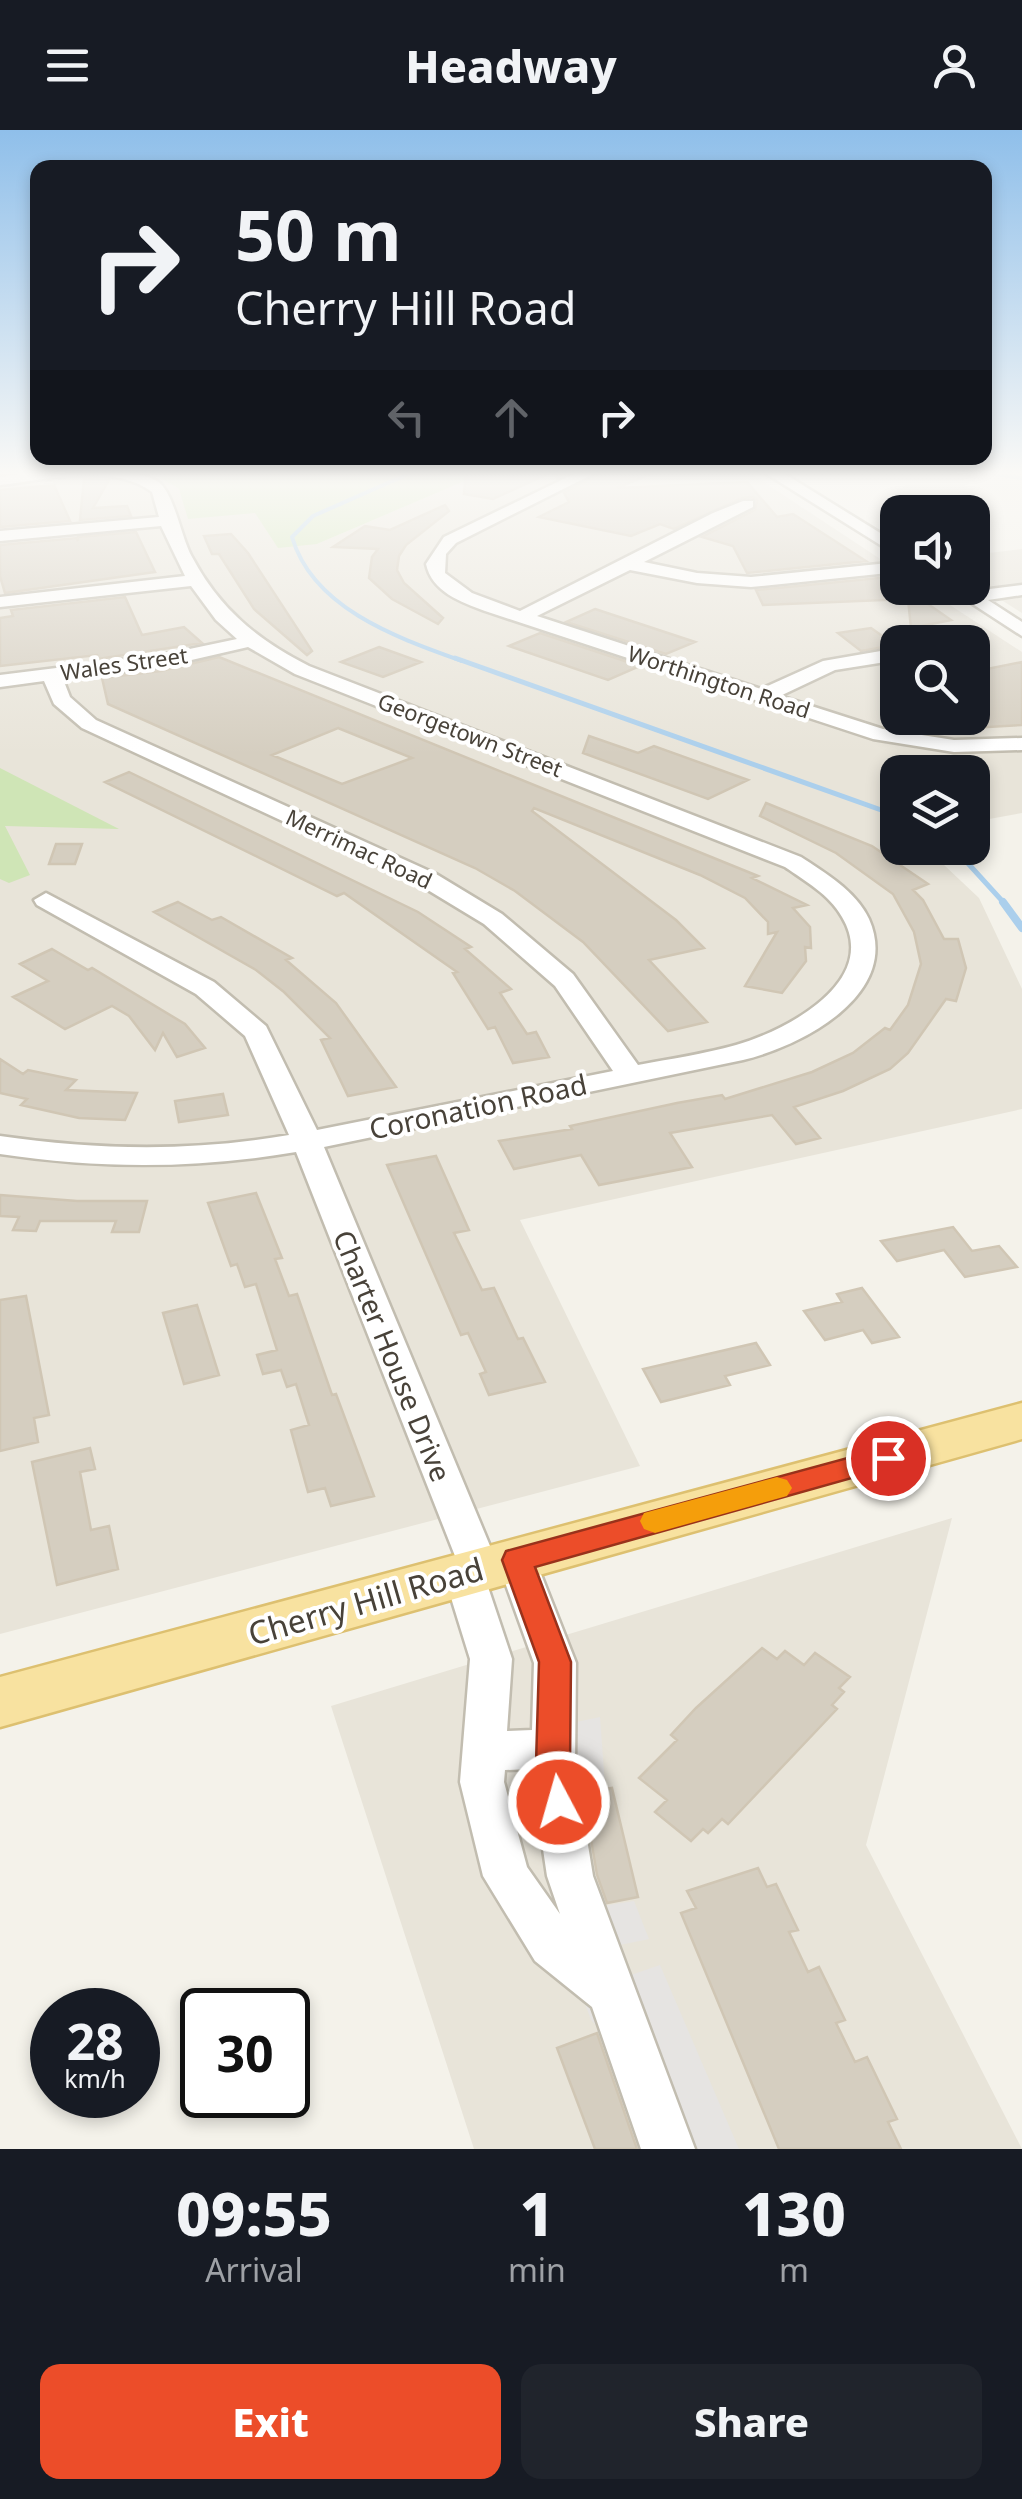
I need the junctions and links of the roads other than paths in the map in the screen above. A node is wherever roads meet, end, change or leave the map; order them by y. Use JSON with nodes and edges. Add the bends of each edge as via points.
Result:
{"nodes":[{"id":1,"x":189,"y":565,"type":"edge"},
{"id":2,"x":434,"y":565,"type":"edge"},
{"id":3,"x":631,"y":565,"type":"edge"},
{"id":4,"x":632,"y":565,"type":"edge"},
{"id":5,"x":880,"y":569,"type":"edge"},
{"id":6,"x":197,"y":580,"type":"junction"},
{"id":7,"x":1022,"y":590,"type":"edge"},
{"id":8,"x":990,"y":591,"type":"edge"},
{"id":9,"x":0,"y":602,"type":"edge"},
{"id":10,"x":984,"y":605,"type":"edge"},
{"id":11,"x":520,"y":617,"type":"junction"},
{"id":12,"x":1022,"y":630,"type":"edge"},
{"id":13,"x":248,"y":642,"type":"junction"},
{"id":14,"x":880,"y":657,"type":"edge"},
{"id":15,"x":52,"y":675,"type":"junction"},
{"id":16,"x":0,"y":681,"type":"edge"},
{"id":17,"x":762,"y":696,"type":"junction"},
{"id":18,"x":1022,"y":744,"type":"edge"},
{"id":19,"x":46,"y":900,"type":"dead end"},
{"id":20,"x":849,"y":908,"type":"joint"},
{"id":21,"x":630,"y":1075,"type":"junction"},
{"id":22,"x":307,"y":1142,"type":"junction"},
{"id":23,"x":0,"y":1145,"type":"edge"},
{"id":24,"x":1022,"y":1422,"type":"edge"},
{"id":25,"x":487,"y":1568,"type":"junction"},
{"id":26,"x":0,"y":1702,"type":"edge"},
{"id":27,"x":554,"y":1748,"type":"junction"},
{"id":28,"x":484,"y":1752,"type":"junction"},
{"id":29,"x":608,"y":1990,"type":"junction"},
{"id":30,"x":668,"y":2149,"type":"edge"}],
"edges":[{"from":1,"to":6,"type":"street","name":"Georgetown Street"},
{"from":2,"to":11,"type":"street","name":"Worthington Road","via":[[457,593]]},
{"from":3,"to":11,"type":"street"},
{"from":4,"to":5,"type":"street","via":[[751,582]]},
{"from":6,"to":9,"type":"street"},
{"from":6,"to":13,"type":"street","name":"Georgetown Street"},
{"from":7,"to":8,"type":"street"},
{"from":10,"to":12,"type":"street"},
{"from":11,"to":17,"type":"street","name":"Worthington Road"},
{"from":13,"to":15,"type":"street","name":"Wales Street"},
{"from":13,"to":20,"type":"street","name":"Georgetown Street","via":[[302,670],[762,849],[806,870]]},
{"from":14,"to":17,"type":"street","via":[[830,665]]},
{"from":15,"to":16,"type":"street","name":"Wales Street"},
{"from":15,"to":21,"type":"street","name":"Merrimac Road","via":[[61,700],[89,724],[427,879],[494,919],[564,980]]},
{"from":17,"to":18,"type":"street","name":"Worthington Road","via":[[900,740]]},
{"from":19,"to":22,"type":"street","name":"Charter House Drive","via":[[205,988],[242,1018],[266,1049]]},
{"from":20,"to":21,"type":"street","name":"Coronation Road","via":[[862,934],[862,962],[833,1009],[773,1043]]},
{"from":21,"to":22,"type":"street","name":"Coronation Road"},
{"from":22,"to":23,"type":"street","name":"Coronation Road","via":[[146,1160]]},
{"from":22,"to":25,"type":"street","name":"Charter House Drive"},
{"from":24,"to":25,"type":"main road","name":"Cherry Hill Road"},
{"from":25,"to":26,"type":"main road","name":"Cherry Hill Road"},
{"from":25,"to":27,"type":"street","via":[[555,1662]]},
{"from":25,"to":28,"type":"street","via":[[491,1659]]},
{"from":27,"to":28,"type":"street"},
{"from":27,"to":29,"type":"street","via":[[570,1876]]},
{"from":28,"to":29,"type":"street","via":[[482,1782],[506,1876],[552,1944]]},
{"from":29,"to":30,"type":"street"}]}
